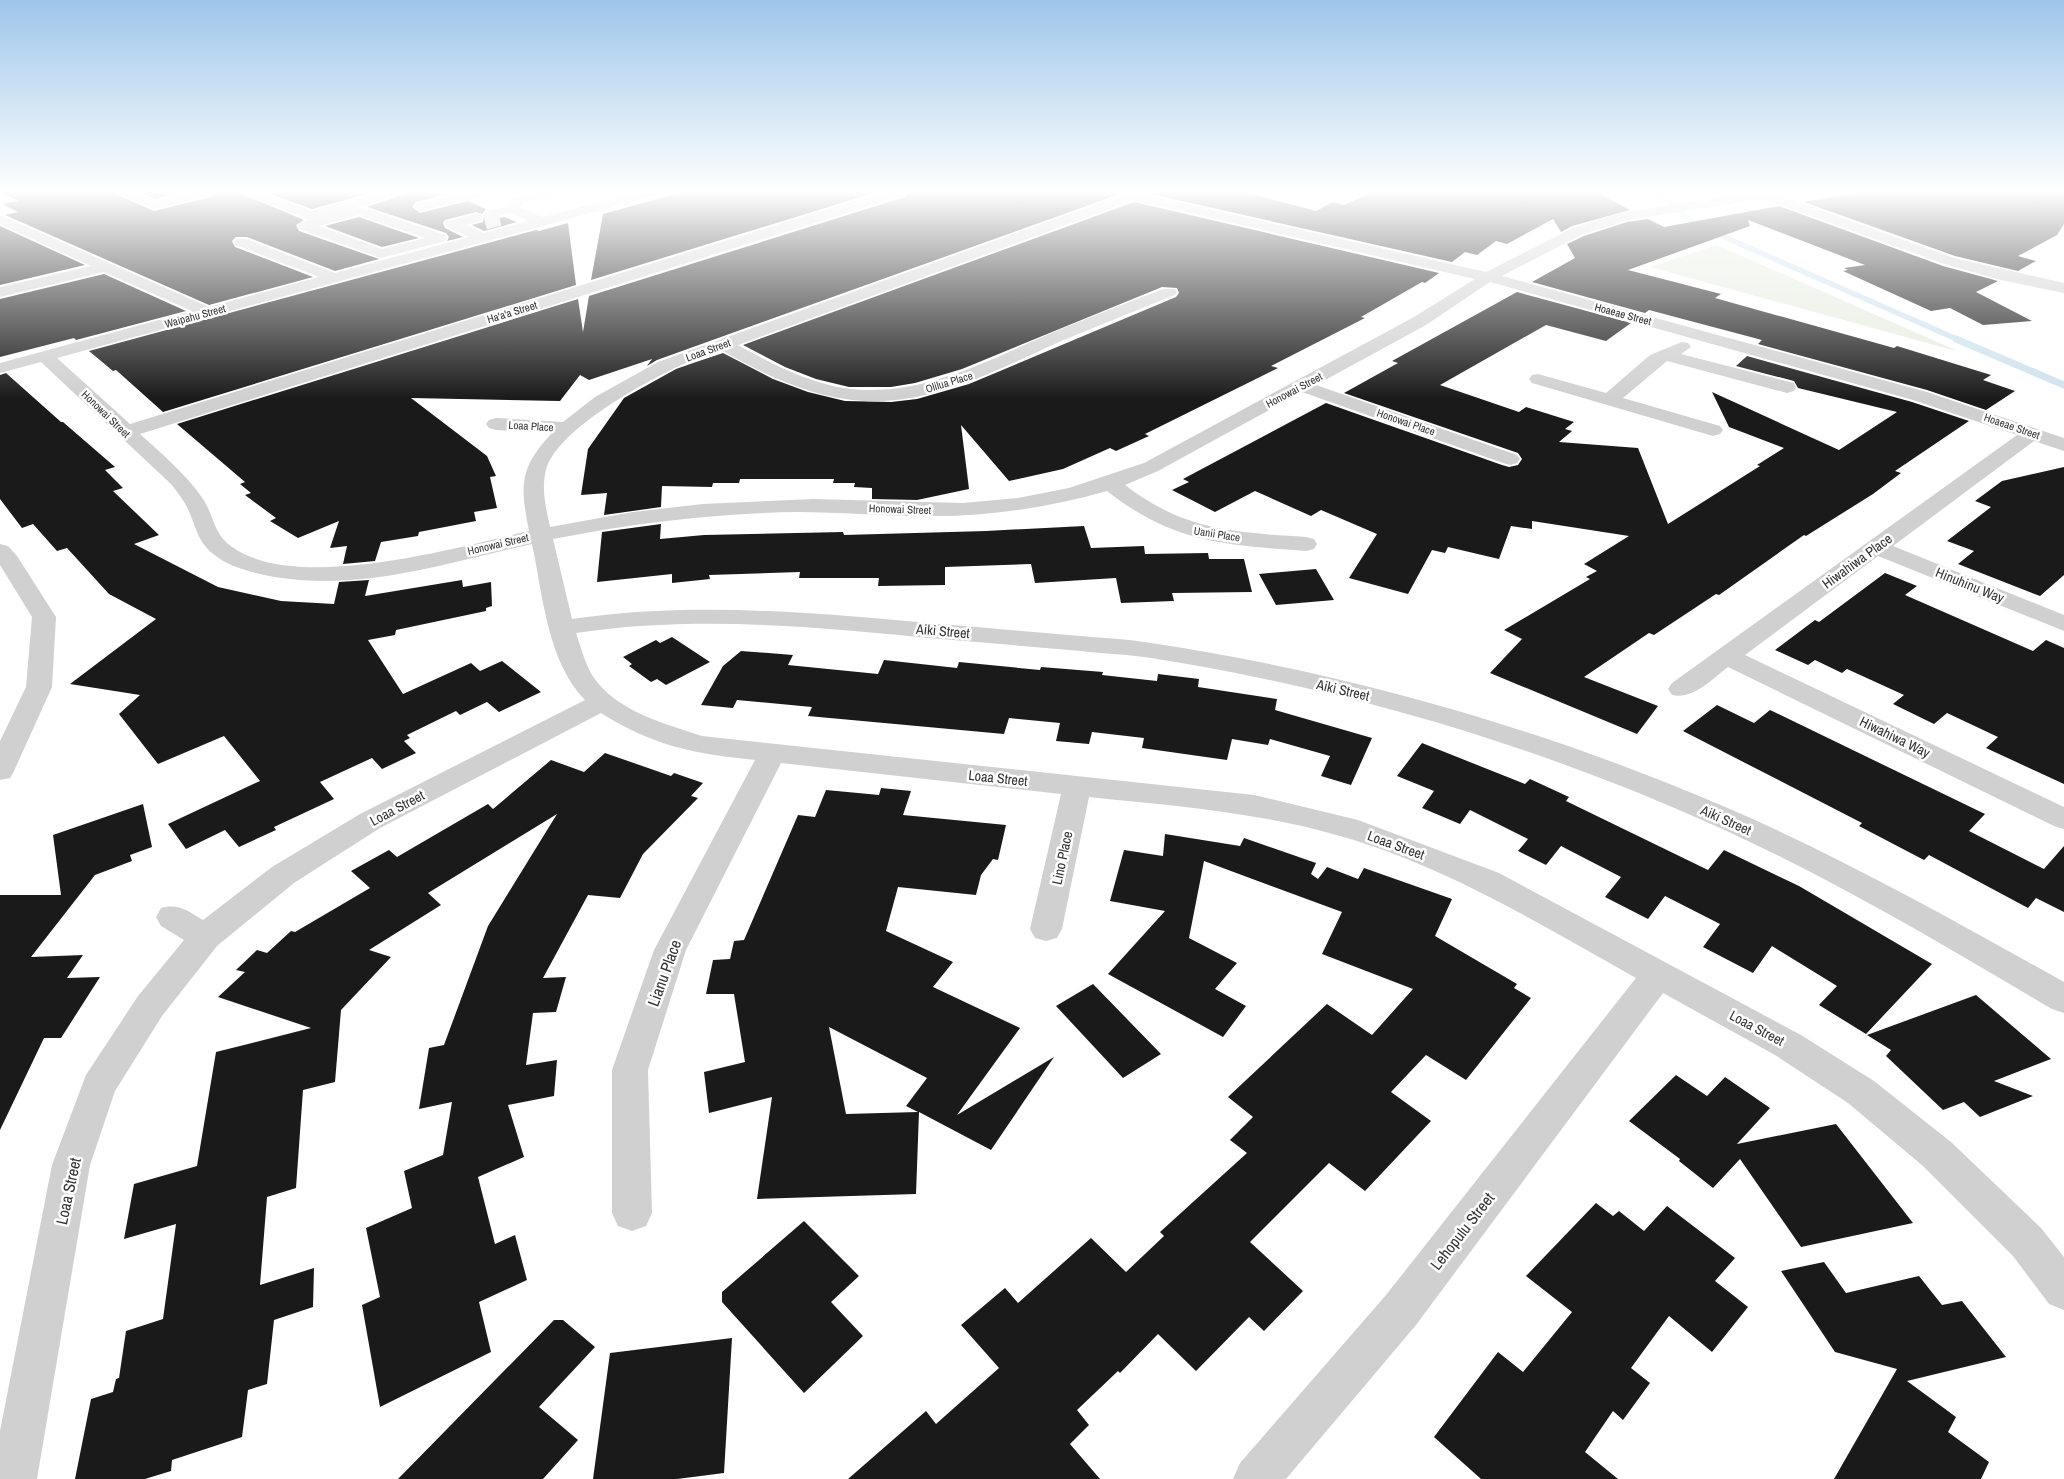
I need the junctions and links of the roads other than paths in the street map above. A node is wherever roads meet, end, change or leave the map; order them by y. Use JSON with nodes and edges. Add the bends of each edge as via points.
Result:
{"nodes":[{"id":1,"x":91,"y":261,"type":"edge"},
{"id":2,"x":290,"y":261,"type":"edge"},
{"id":3,"x":354,"y":261,"type":"edge"},
{"id":4,"x":396,"y":261,"type":"edge"},
{"id":5,"x":676,"y":261,"type":"edge"},
{"id":6,"x":957,"y":261,"type":"edge"},
{"id":7,"x":1420,"y":261,"type":"edge"},
{"id":8,"x":1519,"y":261,"type":"edge"},
{"id":9,"x":1949,"y":261,"type":"edge"},
{"id":10,"x":104,"y":267,"type":"junction"},
{"id":11,"x":316,"y":271,"type":"junction"},
{"id":12,"x":1488,"y":277,"type":"junction"},
{"id":13,"x":335,"y":278,"type":"junction"},
{"id":14,"x":2059,"y":287,"type":"edge"},
{"id":15,"x":0,"y":292,"type":"edge"},
{"id":16,"x":1168,"y":292,"type":"dead end"},
{"id":17,"x":207,"y":312,"type":"junction"},
{"id":18,"x":1704,"y":337,"type":"junction"},
{"id":19,"x":723,"y":344,"type":"junction"},
{"id":20,"x":1665,"y":355,"type":"junction"},
{"id":21,"x":46,"y":356,"type":"junction"},
{"id":22,"x":0,"y":368,"type":"edge"},
{"id":23,"x":1538,"y":379,"type":"dead end"},
{"id":24,"x":1302,"y":386,"type":"junction"},
{"id":25,"x":1787,"y":387,"type":"dead end"},
{"id":26,"x":1609,"y":400,"type":"junction"},
{"id":27,"x":496,"y":424,"type":"dead end"},
{"id":28,"x":567,"y":428,"type":"junction"},
{"id":29,"x":1713,"y":430,"type":"dead end"},
{"id":30,"x":125,"y":432,"type":"junction"},
{"id":31,"x":2033,"y":433,"type":"junction"},
{"id":32,"x":2064,"y":444,"type":"edge"},
{"id":33,"x":1510,"y":459,"type":"dead end"},
{"id":34,"x":1111,"y":484,"type":"junction"},
{"id":35,"x":542,"y":534,"type":"junction"},
{"id":36,"x":1306,"y":544,"type":"dead end"},
{"id":37,"x":1876,"y":547,"type":"junction"},
{"id":38,"x":0,"y":551,"type":"edge"},
{"id":39,"x":2064,"y":624,"type":"edge"},
{"id":40,"x":562,"y":628,"type":"junction"},
{"id":41,"x":1727,"y":656,"type":"junction"},
{"id":42,"x":1682,"y":689,"type":"dead end"},
{"id":43,"x":602,"y":702,"type":"junction"},
{"id":44,"x":772,"y":754,"type":"junction"},
{"id":45,"x":0,"y":771,"type":"edge"},
{"id":46,"x":1077,"y":786,"type":"junction"},
{"id":47,"x":2064,"y":819,"type":"edge"},
{"id":48,"x":172,"y":917,"type":"dead end"},
{"id":49,"x":1046,"y":929,"type":"dead end"},
{"id":50,"x":205,"y":937,"type":"junction"},
{"id":51,"x":1658,"y":975,"type":"junction"},
{"id":52,"x":2064,"y":1000,"type":"edge"},
{"id":53,"x":632,"y":1213,"type":"dead end"},
{"id":54,"x":2064,"y":1290,"type":"edge"},
{"id":55,"x":14,"y":1479,"type":"edge"},
{"id":56,"x":1256,"y":1479,"type":"edge"}],
"edges":[{"from":1,"to":10,"type":"street"},
{"from":2,"to":11,"type":"street"},
{"from":3,"to":11,"type":"street"},
{"from":4,"to":13,"type":"street","name":"Waipahu Street"},
{"from":5,"to":30,"type":"street","name":"Ha'a'a Street"},
{"from":6,"to":19,"type":"street","name":"Loaa Street"},
{"from":7,"to":12,"type":"street","name":"Hoaeae Street"},
{"from":8,"to":12,"type":"street","name":"Honowai Street"},
{"from":9,"to":14,"type":"street"},
{"from":10,"to":15,"type":"street"},
{"from":10,"to":17,"type":"street"},
{"from":11,"to":13,"type":"street"},
{"from":12,"to":18,"type":"street","name":"Hoaeae Street"},
{"from":12,"to":24,"type":"street","name":"Honowai Street","via":[[1420,321]]},
{"from":13,"to":17,"type":"street","name":"Waipahu Street"},
{"from":16,"to":19,"type":"street","name":"Olilua Place","via":[[962,380],[899,395],[845,394],[811,387]]},
{"from":17,"to":21,"type":"street","name":"Waipahu Street"},
{"from":18,"to":20,"type":"street"},
{"from":18,"to":31,"type":"street","name":"Hoaeae Street","via":[[1920,396]]},
{"from":19,"to":28,"type":"street","name":"Loaa Street","via":[[664,366],[633,382]]},
{"from":20,"to":25,"type":"street"},
{"from":20,"to":26,"type":"street","via":[[1656,359]]},
{"from":21,"to":22,"type":"street","name":"Waipahu Street"},
{"from":21,"to":30,"type":"street","name":"Honowai Street"},
{"from":23,"to":26,"type":"street"},
{"from":24,"to":33,"type":"street","name":"Honowai Place"},
{"from":24,"to":34,"type":"street","name":"Honowai Street","via":[[1151,467]]},
{"from":26,"to":29,"type":"street"},
{"from":27,"to":28,"type":"street","name":"Loaa Place"},
{"from":28,"to":35,"type":"street","name":"Loaa Street","via":[[536,469],[533,498]]},
{"from":30,"to":35,"type":"street","name":"Honowai Street","via":[[179,481],[196,505],[212,541],[222,551],[265,568],[294,572],[366,572]]},
{"from":31,"to":32,"type":"street","name":"Hoaeae Street"},
{"from":31,"to":37,"type":"street","name":"Hiwahiwa Place"},
{"from":34,"to":35,"type":"street","name":"Honowai Street","via":[[1067,496],[986,508],[738,508],[613,521]]},
{"from":34,"to":36,"type":"street","name":"Uanii Place","via":[[1161,519],[1194,532],[1225,538]]},
{"from":35,"to":40,"type":"street","name":"Loaa Street"},
{"from":37,"to":39,"type":"street","name":"Hinuhinu Way"},
{"from":37,"to":41,"type":"street","name":"Hiwahiwa Place"},
{"from":38,"to":45,"type":"street","via":[[44,617],[39,687]]},
{"from":40,"to":43,"type":"street","name":"Loaa Street","via":[[572,662],[586,686]]},
{"from":40,"to":52,"type":"street","name":"Aiki Street","via":[[606,620],[708,613],[766,615],[999,636],[1157,651],[1265,672],[1408,706],[1597,765],[1721,816],[1954,935]]},
{"from":41,"to":42,"type":"street","name":"Hiwahiwa Place"},
{"from":41,"to":47,"type":"street","name":"Hiwahiwa Way"},
{"from":43,"to":44,"type":"street","name":"Loaa Street","via":[[639,725],[699,745]]},
{"from":43,"to":50,"type":"street","name":"Loaa Street","via":[[370,821],[283,875]]},
{"from":44,"to":46,"type":"street","name":"Loaa Street"},
{"from":44,"to":53,"type":"street","name":"Lianu Place","via":[[670,950],[630,1070]]},
{"from":46,"to":49,"type":"street","name":"Lino Place"},
{"from":46,"to":51,"type":"street","name":"Loaa Street","via":[[1254,804],[1347,827],[1488,881]]},
{"from":48,"to":50,"type":"street"},
{"from":50,"to":55,"type":"street","name":"Loaa Street","via":[[150,1006],[99,1086],[71,1166]]},
{"from":51,"to":54,"type":"street","name":"Loaa Street","via":[[1788,1045],[1861,1092],[1958,1174],[2027,1242]]},
{"from":51,"to":56,"type":"street","name":"Lehopulu Street","via":[[1401,1310]]}]}
